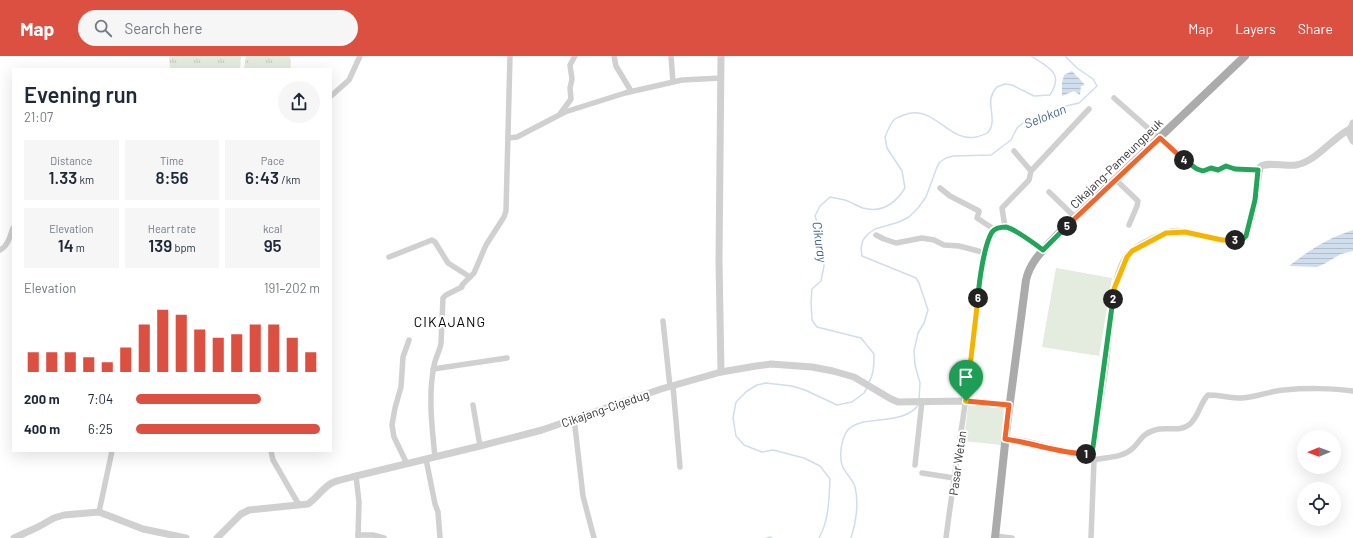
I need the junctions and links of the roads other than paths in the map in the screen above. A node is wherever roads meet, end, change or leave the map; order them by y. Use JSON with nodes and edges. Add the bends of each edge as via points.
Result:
{"nodes":[{"id":1,"x":360,"y":56,"type":"edge"},
{"id":2,"x":510,"y":56,"type":"edge"},
{"id":3,"x":575,"y":56,"type":"edge"},
{"id":4,"x":614,"y":56,"type":"edge"},
{"id":5,"x":672,"y":56,"type":"edge"},
{"id":6,"x":720,"y":56,"type":"edge"},
{"id":7,"x":1245,"y":56,"type":"edge"},
{"id":8,"x":721,"y":78,"type":"junction"},
{"id":9,"x":674,"y":82,"type":"junction"},
{"id":10,"x":631,"y":91,"type":"junction"},
{"id":11,"x":332,"y":95,"type":"edge"},
{"id":12,"x":1114,"y":98,"type":"dead end"},
{"id":13,"x":1089,"y":108,"type":"dead end"},
{"id":14,"x":560,"y":114,"type":"junction"},
{"id":15,"x":1352,"y":126,"type":"edge"},
{"id":16,"x":508,"y":138,"type":"junction"},
{"id":17,"x":1160,"y":138,"type":"junction"},
{"id":18,"x":1353,"y":141,"type":"edge"},
{"id":19,"x":1014,"y":151,"type":"dead end"},
{"id":20,"x":1258,"y":170,"type":"junction"},
{"id":21,"x":1031,"y":171,"type":"junction"},
{"id":22,"x":1116,"y":180,"type":"junction"},
{"id":23,"x":940,"y":188,"type":"dead end"},
{"id":24,"x":1049,"y":192,"type":"dead end"},
{"id":25,"x":1076,"y":218,"type":"junction"},
{"id":26,"x":1129,"y":226,"type":"dead end"},
{"id":27,"x":1005,"y":227,"type":"junction"},
{"id":28,"x":995,"y":230,"type":"junction"},
{"id":29,"x":12,"y":231,"type":"edge"},
{"id":30,"x":876,"y":235,"type":"dead end"},
{"id":31,"x":0,"y":250,"type":"edge"},
{"id":32,"x":1043,"y":250,"type":"junction"},
{"id":33,"x":986,"y":253,"type":"junction"},
{"id":34,"x":389,"y":257,"type":"dead end"},
{"id":35,"x":470,"y":277,"type":"junction"},
{"id":36,"x":663,"y":321,"type":"dead end"},
{"id":37,"x":409,"y":340,"type":"dead end"},
{"id":38,"x":507,"y":358,"type":"dead end"},
{"id":39,"x":433,"y":368,"type":"junction"},
{"id":40,"x":721,"y":372,"type":"junction"},
{"id":41,"x":672,"y":386,"type":"junction"},
{"id":42,"x":1353,"y":391,"type":"edge"},
{"id":43,"x":920,"y":401,"type":"junction"},
{"id":44,"x":966,"y":401,"type":"junction"},
{"id":45,"x":473,"y":405,"type":"dead end"},
{"id":46,"x":1009,"y":405,"type":"junction"},
{"id":47,"x":574,"y":418,"type":"junction"},
{"id":48,"x":1005,"y":439,"type":"junction"},
{"id":49,"x":480,"y":446,"type":"junction"},
{"id":50,"x":112,"y":452,"type":"edge"},
{"id":51,"x":271,"y":452,"type":"edge"},
{"id":52,"x":1091,"y":452,"type":"junction"},
{"id":53,"x":435,"y":457,"type":"junction"},
{"id":54,"x":426,"y":459,"type":"junction"},
{"id":55,"x":1094,"y":460,"type":"junction"},
{"id":56,"x":406,"y":464,"type":"junction"},
{"id":57,"x":915,"y":465,"type":"dead end"},
{"id":58,"x":680,"y":467,"type":"dead end"},
{"id":59,"x":922,"y":472,"type":"dead end"},
{"id":60,"x":356,"y":476,"type":"junction"},
{"id":61,"x":954,"y":478,"type":"junction"},
{"id":62,"x":299,"y":505,"type":"junction"},
{"id":63,"x":100,"y":512,"type":"junction"},
{"id":64,"x":358,"y":537,"type":"edge"},
{"id":65,"x":995,"y":537,"type":"edge"},
{"id":66,"x":14,"y":538,"type":"edge"},
{"id":67,"x":186,"y":538,"type":"edge"},
{"id":68,"x":217,"y":538,"type":"edge"},
{"id":69,"x":384,"y":538,"type":"edge"},
{"id":70,"x":440,"y":538,"type":"edge"},
{"id":71,"x":594,"y":538,"type":"edge"},
{"id":72,"x":946,"y":538,"type":"edge"},
{"id":73,"x":1012,"y":538,"type":"edge"},
{"id":74,"x":1091,"y":538,"type":"edge"}],
"edges":[{"from":1,"to":11,"type":"street","via":[[349,80]]},
{"from":2,"to":16,"type":"street"},
{"from":3,"to":14,"type":"street","via":[[570,65],[571,99]]},
{"from":4,"to":10,"type":"street","via":[[616,66]]},
{"from":5,"to":9,"type":"street"},
{"from":6,"to":8,"type":"street"},
{"from":7,"to":17,"type":"main road","name":"Cikajang-Pameungpeuk"},
{"from":8,"to":9,"type":"street"},
{"from":8,"to":40,"type":"street"},
{"from":9,"to":10,"type":"street"},
{"from":10,"to":14,"type":"street"},
{"from":12,"to":17,"type":"street"},
{"from":13,"to":21,"type":"street"},
{"from":14,"to":16,"type":"street"},
{"from":15,"to":18,"type":"street","via":[[1350,133]]},
{"from":15,"to":20,"type":"street","via":[[1306,162],[1284,166],[1265,164]]},
{"from":16,"to":35,"type":"street","via":[[505,214]]},
{"from":17,"to":20,"type":"street","via":[[1183,159],[1203,171],[1211,168],[1218,170],[1226,166]]},
{"from":17,"to":22,"type":"main road","name":"Cikajang-Pameungpeuk"},
{"from":19,"to":21,"type":"street"},
{"from":20,"to":52,"type":"street","via":[[1252,216],[1244,238],[1222,240],[1185,232],[1166,233],[1132,251],[1127,257],[1114,289],[1105,368]]},
{"from":21,"to":27,"type":"street","via":[[1029,180],[1002,208]]},
{"from":22,"to":25,"type":"main road","name":"Cikajang-Pameungpeuk"},
{"from":22,"to":26,"type":"street","via":[[1138,201]]},
{"from":23,"to":28,"type":"street","via":[[979,211],[977,218]]},
{"from":24,"to":25,"type":"street"},
{"from":25,"to":32,"type":"main road","name":"Cikajang-Pameungpeuk"},
{"from":27,"to":28,"type":"street"},
{"from":27,"to":32,"type":"street"},
{"from":28,"to":33,"type":"street","name":"Pasar Wetan"},
{"from":29,"to":31,"type":"street","via":[[7,244]]},
{"from":30,"to":33,"type":"street","via":[[896,243],[922,238]]},
{"from":32,"to":46,"type":"main road","name":"Cikajang-Pameungpeuk","via":[[1030,268],[1026,280]]},
{"from":33,"to":44,"type":"street","name":"Pasar Wetan","via":[[978,294]]},
{"from":34,"to":35,"type":"street","via":[[432,240],[448,263]]},
{"from":35,"to":39,"type":"street","via":[[462,287],[443,298],[441,347]]},
{"from":36,"to":41,"type":"street"},
{"from":37,"to":56,"type":"street","via":[[403,357],[402,387],[392,425],[394,437]]},
{"from":38,"to":39,"type":"street"},
{"from":39,"to":53,"type":"street","via":[[430,407]]},
{"from":40,"to":41,"type":"street","name":"Cikajang-Cigedug"},
{"from":40,"to":43,"type":"street","name":"Cikajang-Cigedug","via":[[771,364],[812,367],[854,377],[898,402]]},
{"from":41,"to":47,"type":"street","name":"Cikajang-Cigedug"},
{"from":41,"to":58,"type":"street"},
{"from":42,"to":55,"type":"street","via":[[1284,390],[1240,398],[1208,395],[1190,424],[1179,429],[1156,429],[1145,434],[1132,450],[1121,456]]},
{"from":43,"to":44,"type":"street","name":"Cikajang-Cigedug"},
{"from":43,"to":57,"type":"street"},
{"from":44,"to":46,"type":"street","name":"Cikajang-Cigedug"},
{"from":44,"to":61,"type":"street","name":"Pasar Wetan"},
{"from":45,"to":49,"type":"street"},
{"from":46,"to":48,"type":"main road","name":"Cikajang-Pameungpeuk"},
{"from":47,"to":49,"type":"street","name":"Cikajang-Cigedug","via":[[542,430]]},
{"from":47,"to":71,"type":"street","via":[[583,496]]},
{"from":48,"to":52,"type":"street","via":[[1066,451],[1089,454]]},
{"from":48,"to":65,"type":"main road","name":"Cikajang-Pameungpeuk"},
{"from":49,"to":53,"type":"street","name":"Cikajang-Cigedug"},
{"from":50,"to":63,"type":"street"},
{"from":51,"to":62,"type":"street","via":[[273,460]]},
{"from":52,"to":55,"type":"street"},
{"from":53,"to":54,"type":"street","name":"Cikajang-Cigedug"},
{"from":54,"to":56,"type":"street","name":"Cikajang-Cigedug"},
{"from":54,"to":70,"type":"street","via":[[438,512]]},
{"from":55,"to":74,"type":"street"},
{"from":56,"to":60,"type":"street","name":"Cikajang-Cigedug"},
{"from":59,"to":61,"type":"street"},
{"from":60,"to":62,"type":"street","name":"Cikajang-Cigedug","via":[[329,485],[312,502]]},
{"from":60,"to":64,"type":"street","via":[[359,502]]},
{"from":61,"to":72,"type":"street","name":"Pasar Wetan"},
{"from":62,"to":68,"type":"street","name":"Cikajang-Cigedug","via":[[249,510],[240,514]]},
{"from":63,"to":66,"type":"street","via":[[64,514]]},
{"from":63,"to":67,"type":"street","via":[[143,529]]},
{"from":64,"to":69,"type":"street","via":[[373,535]]},
{"from":65,"to":73,"type":"street"}]}
